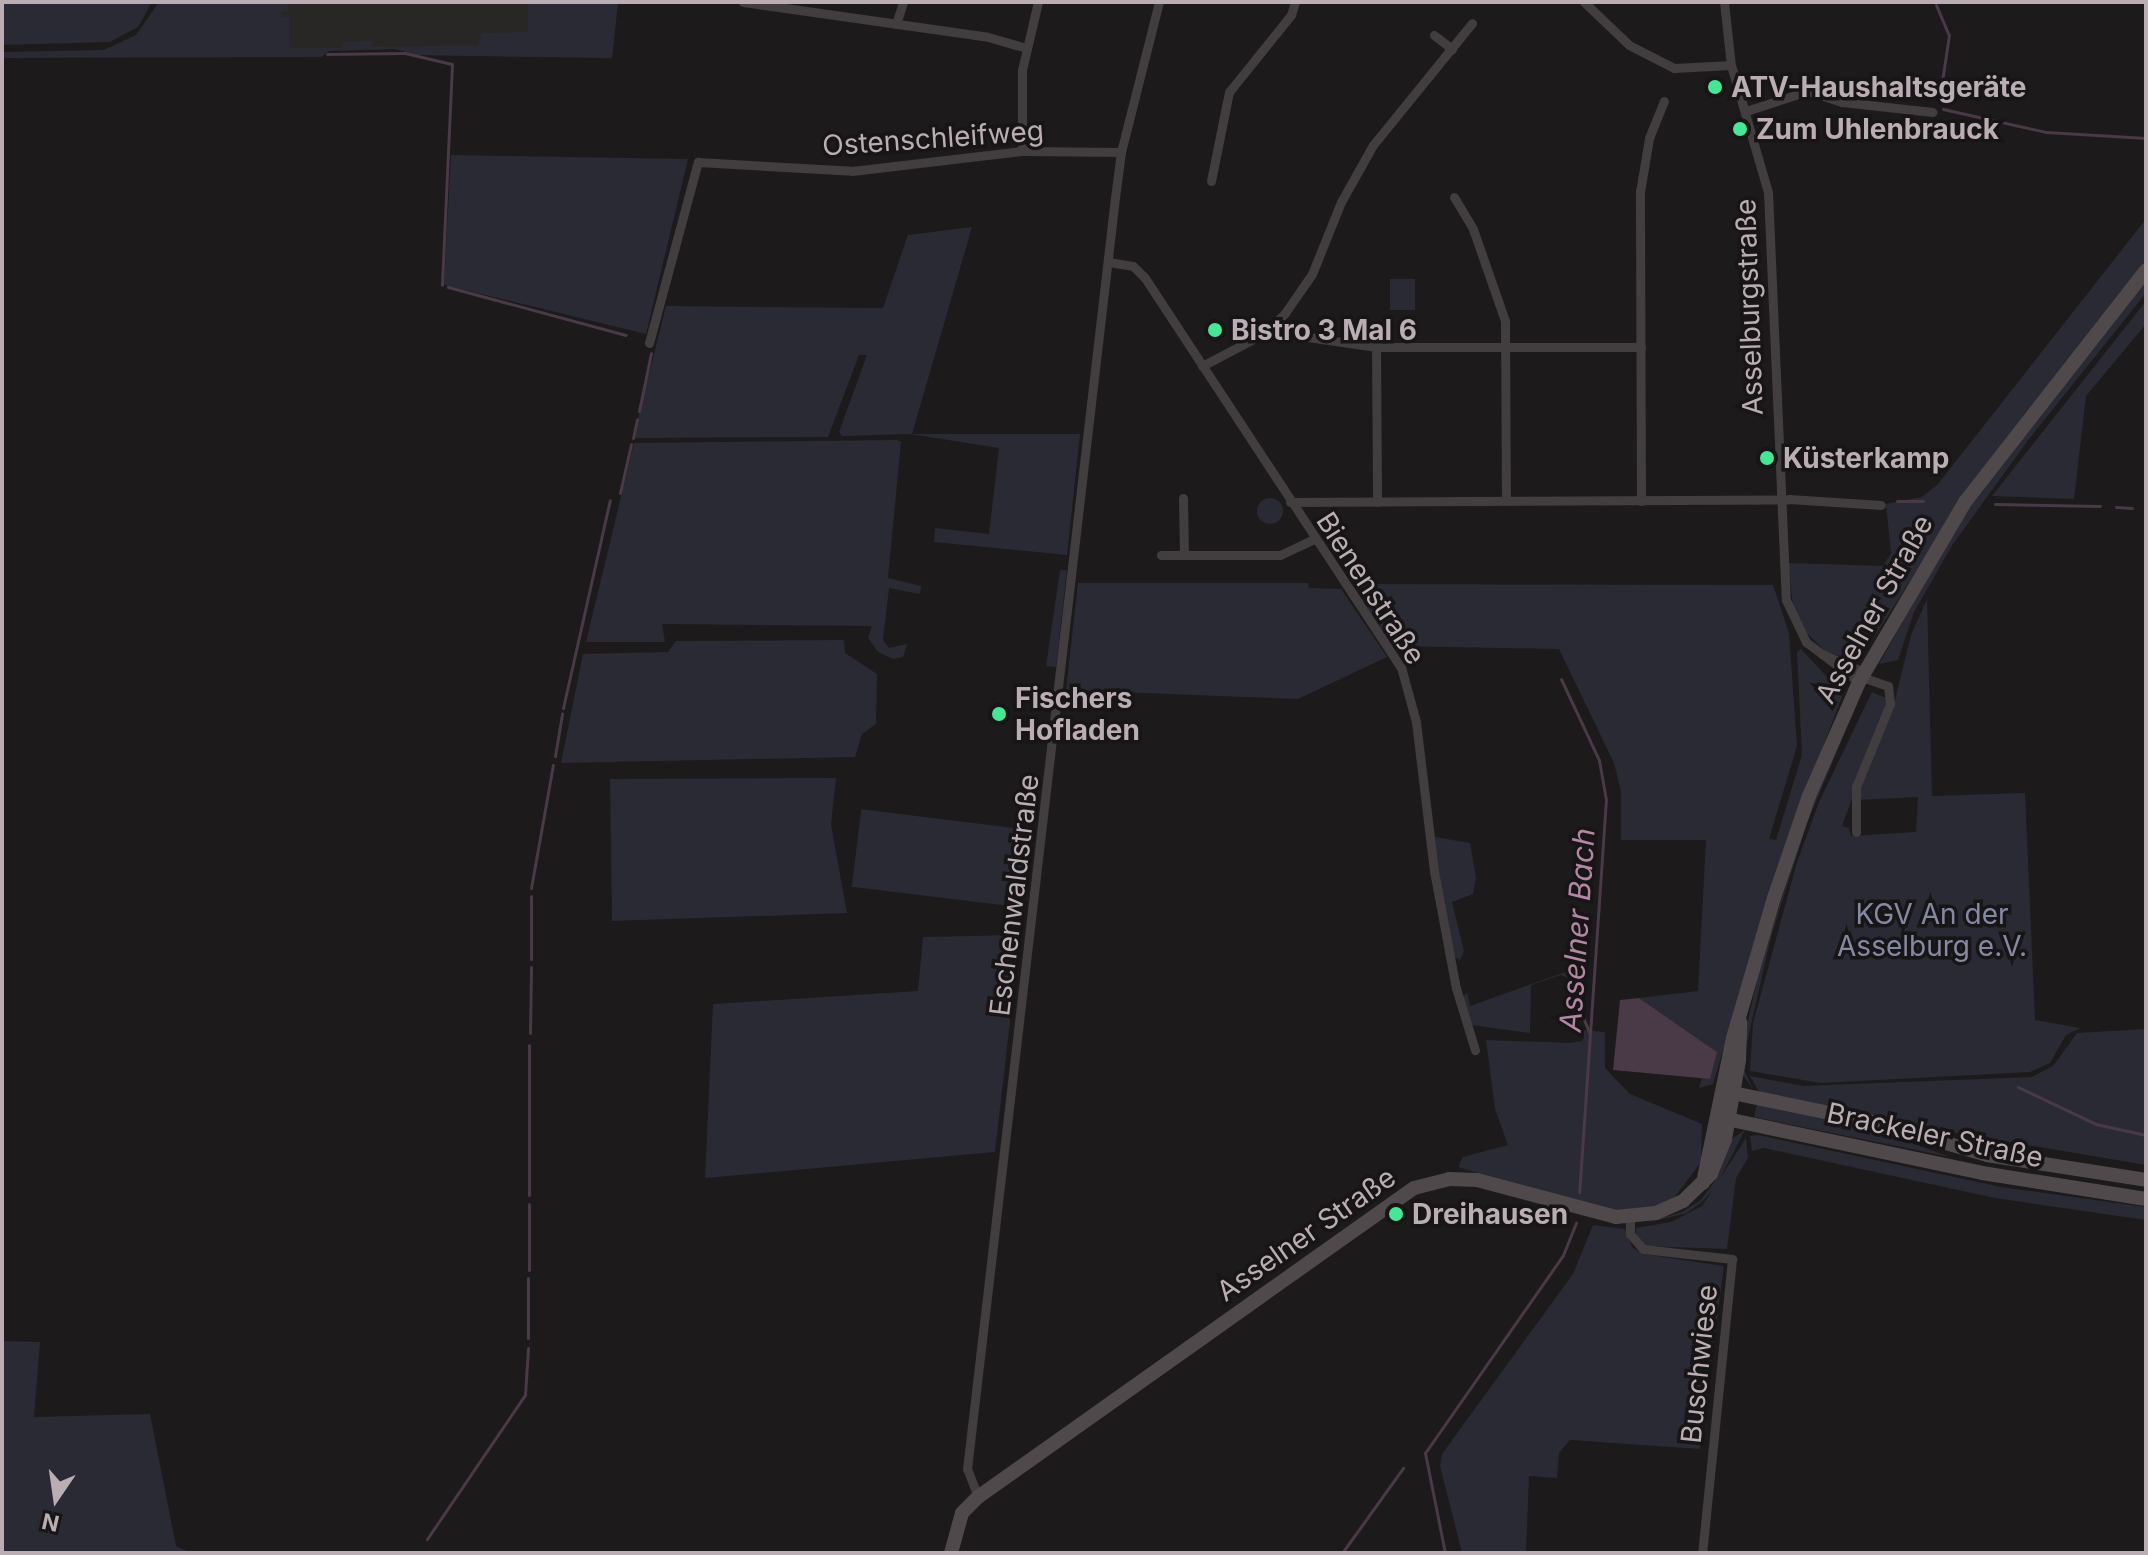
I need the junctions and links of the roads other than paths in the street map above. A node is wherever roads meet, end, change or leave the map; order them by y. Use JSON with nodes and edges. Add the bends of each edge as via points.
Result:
{"nodes":[{"id":1,"x":743,"y":2,"type":"edge"},
{"id":2,"x":903,"y":2,"type":"edge"},
{"id":3,"x":1038,"y":2,"type":"edge"},
{"id":4,"x":1159,"y":2,"type":"edge"},
{"id":5,"x":1295,"y":2,"type":"edge"},
{"id":6,"x":1584,"y":2,"type":"edge"},
{"id":7,"x":1724,"y":2,"type":"edge"},
{"id":8,"x":793,"y":6,"type":"edge"},
{"id":9,"x":1472,"y":23,"type":"dead end"},
{"id":10,"x":896,"y":24,"type":"junction"},
{"id":11,"x":1434,"y":35,"type":"dead end"},
{"id":12,"x":1026,"y":48,"type":"junction"},
{"id":13,"x":1452,"y":49,"type":"junction"},
{"id":14,"x":1731,"y":65,"type":"junction"},
{"id":15,"x":1664,"y":101,"type":"dead end"},
{"id":16,"x":1746,"y":111,"type":"junction"},
{"id":17,"x":1932,"y":112,"type":"dead end"},
{"id":18,"x":1022,"y":151,"type":"junction"},
{"id":19,"x":1121,"y":152,"type":"junction"},
{"id":20,"x":1211,"y":181,"type":"dead end"},
{"id":21,"x":1454,"y":197,"type":"dead end"},
{"id":22,"x":1108,"y":262,"type":"junction"},
{"id":23,"x":2146,"y":270,"type":"edge"},
{"id":24,"x":1276,"y":323,"type":"junction"},
{"id":25,"x":649,"y":343,"type":"dead end"},
{"id":26,"x":1376,"y":347,"type":"junction"},
{"id":27,"x":1641,"y":347,"type":"junction"},
{"id":28,"x":1505,"y":348,"type":"junction"},
{"id":29,"x":1202,"y":366,"type":"junction"},
{"id":30,"x":1183,"y":498,"type":"dead end"},
{"id":31,"x":1780,"y":499,"type":"junction"},
{"id":32,"x":1506,"y":501,"type":"junction"},
{"id":33,"x":1641,"y":501,"type":"junction"},
{"id":34,"x":1290,"y":502,"type":"junction"},
{"id":35,"x":1377,"y":502,"type":"junction"},
{"id":36,"x":1881,"y":505,"type":"dead end"},
{"id":37,"x":1314,"y":539,"type":"junction"},
{"id":38,"x":1161,"y":555,"type":"dead end"},
{"id":39,"x":1184,"y":555,"type":"junction"},
{"id":40,"x":1862,"y":677,"type":"junction"},
{"id":41,"x":1856,"y":832,"type":"dead end"},
{"id":42,"x":1475,"y":1050,"type":"dead end"},
{"id":43,"x":1727,"y":1091,"type":"junction"},
{"id":44,"x":1722,"y":1118,"type":"junction"},
{"id":45,"x":2146,"y":1180,"type":"edge"},
{"id":46,"x":2146,"y":1199,"type":"edge"},
{"id":47,"x":1630,"y":1217,"type":"junction"},
{"id":48,"x":978,"y":1497,"type":"junction"},
{"id":49,"x":951,"y":1553,"type":"edge"},
{"id":50,"x":1702,"y":1553,"type":"edge"}],
"edges":[{"from":1,"to":8,"type":"street"},
{"from":2,"to":10,"type":"street"},
{"from":3,"to":12,"type":"street"},
{"from":4,"to":19,"type":"street","name":"Eschenwaldstraße"},
{"from":5,"to":20,"type":"street","via":[[1291,15],[1229,92]]},
{"from":6,"to":14,"type":"street","via":[[1629,45],[1674,68]]},
{"from":7,"to":14,"type":"street","name":"Asselburgstraße"},
{"from":8,"to":10,"type":"street"},
{"from":9,"to":13,"type":"street"},
{"from":10,"to":12,"type":"street"},
{"from":11,"to":13,"type":"street"},
{"from":12,"to":18,"type":"street"},
{"from":13,"to":24,"type":"street","via":[[1373,145],[1349,185],[1312,274]]},
{"from":14,"to":16,"type":"street","name":"Asselburgstraße"},
{"from":15,"to":27,"type":"street","via":[[1649,138],[1640,192]]},
{"from":16,"to":17,"type":"street","via":[[1808,91],[1842,102]]},
{"from":16,"to":31,"type":"street","name":"Asselburgstraße","via":[[1768,192]]},
{"from":18,"to":19,"type":"street","name":"Ostenschleifweg"},
{"from":18,"to":25,"type":"street","name":"Ostenschleifweg","via":[[852,171],[698,162]]},
{"from":19,"to":22,"type":"street","name":"Eschenwaldstraße"},
{"from":21,"to":28,"type":"street","via":[[1473,229],[1505,321]]},
{"from":22,"to":29,"type":"street","name":"Bienenstraße","via":[[1139,270]]},
{"from":22,"to":48,"type":"street","name":"Eschenwaldstraße","via":[[967,1480]]},
{"from":23,"to":40,"type":"main road","name":"Asselner Straße","via":[[1965,502]]},
{"from":24,"to":26,"type":"street","via":[[1308,337]]},
{"from":24,"to":29,"type":"street"},
{"from":26,"to":28,"type":"street"},
{"from":26,"to":35,"type":"street"},
{"from":27,"to":28,"type":"street"},
{"from":27,"to":33,"type":"street"},
{"from":28,"to":32,"type":"street"},
{"from":29,"to":34,"type":"street","name":"Bienenstraße"},
{"from":30,"to":39,"type":"street"},
{"from":31,"to":33,"type":"street"},
{"from":31,"to":36,"type":"street"},
{"from":31,"to":40,"type":"street","name":"Asselburgstraße","via":[[1786,600],[1800,635],[1818,653]]},
{"from":32,"to":33,"type":"street"},
{"from":32,"to":35,"type":"street"},
{"from":34,"to":35,"type":"street"},
{"from":34,"to":37,"type":"street","name":"Bienenstraße"},
{"from":37,"to":39,"type":"street","via":[[1280,555]]},
{"from":37,"to":42,"type":"street","name":"Bienenstraße","via":[[1405,676],[1453,973]]},
{"from":38,"to":39,"type":"street"},
{"from":40,"to":41,"type":"street","name":"Asselburgstraße","via":[[1888,686],[1890,704],[1856,787]]},
{"from":40,"to":43,"type":"main road","name":"Asselner Straße","via":[[1796,832],[1740,1022]]},
{"from":43,"to":44,"type":"main road","name":"Asselner Straße"},
{"from":43,"to":45,"type":"main road","name":"Brackeler Straße","via":[[1873,1122],[1987,1155]]},
{"from":44,"to":46,"type":"main road","name":"Brackeler Straße","via":[[1982,1173]]},
{"from":44,"to":47,"type":"main road","name":"Asselner Straße","via":[[1718,1158],[1703,1183],[1669,1208]]},
{"from":47,"to":48,"type":"main road","name":"Asselner Straße","via":[[1600,1214],[1477,1180],[1449,1179],[1414,1188]]},
{"from":47,"to":50,"type":"street","name":"Buschwiese","via":[[1630,1234],[1643,1249],[1732,1259]]},
{"from":48,"to":49,"type":"main road","via":[[962,1513]]}]}
